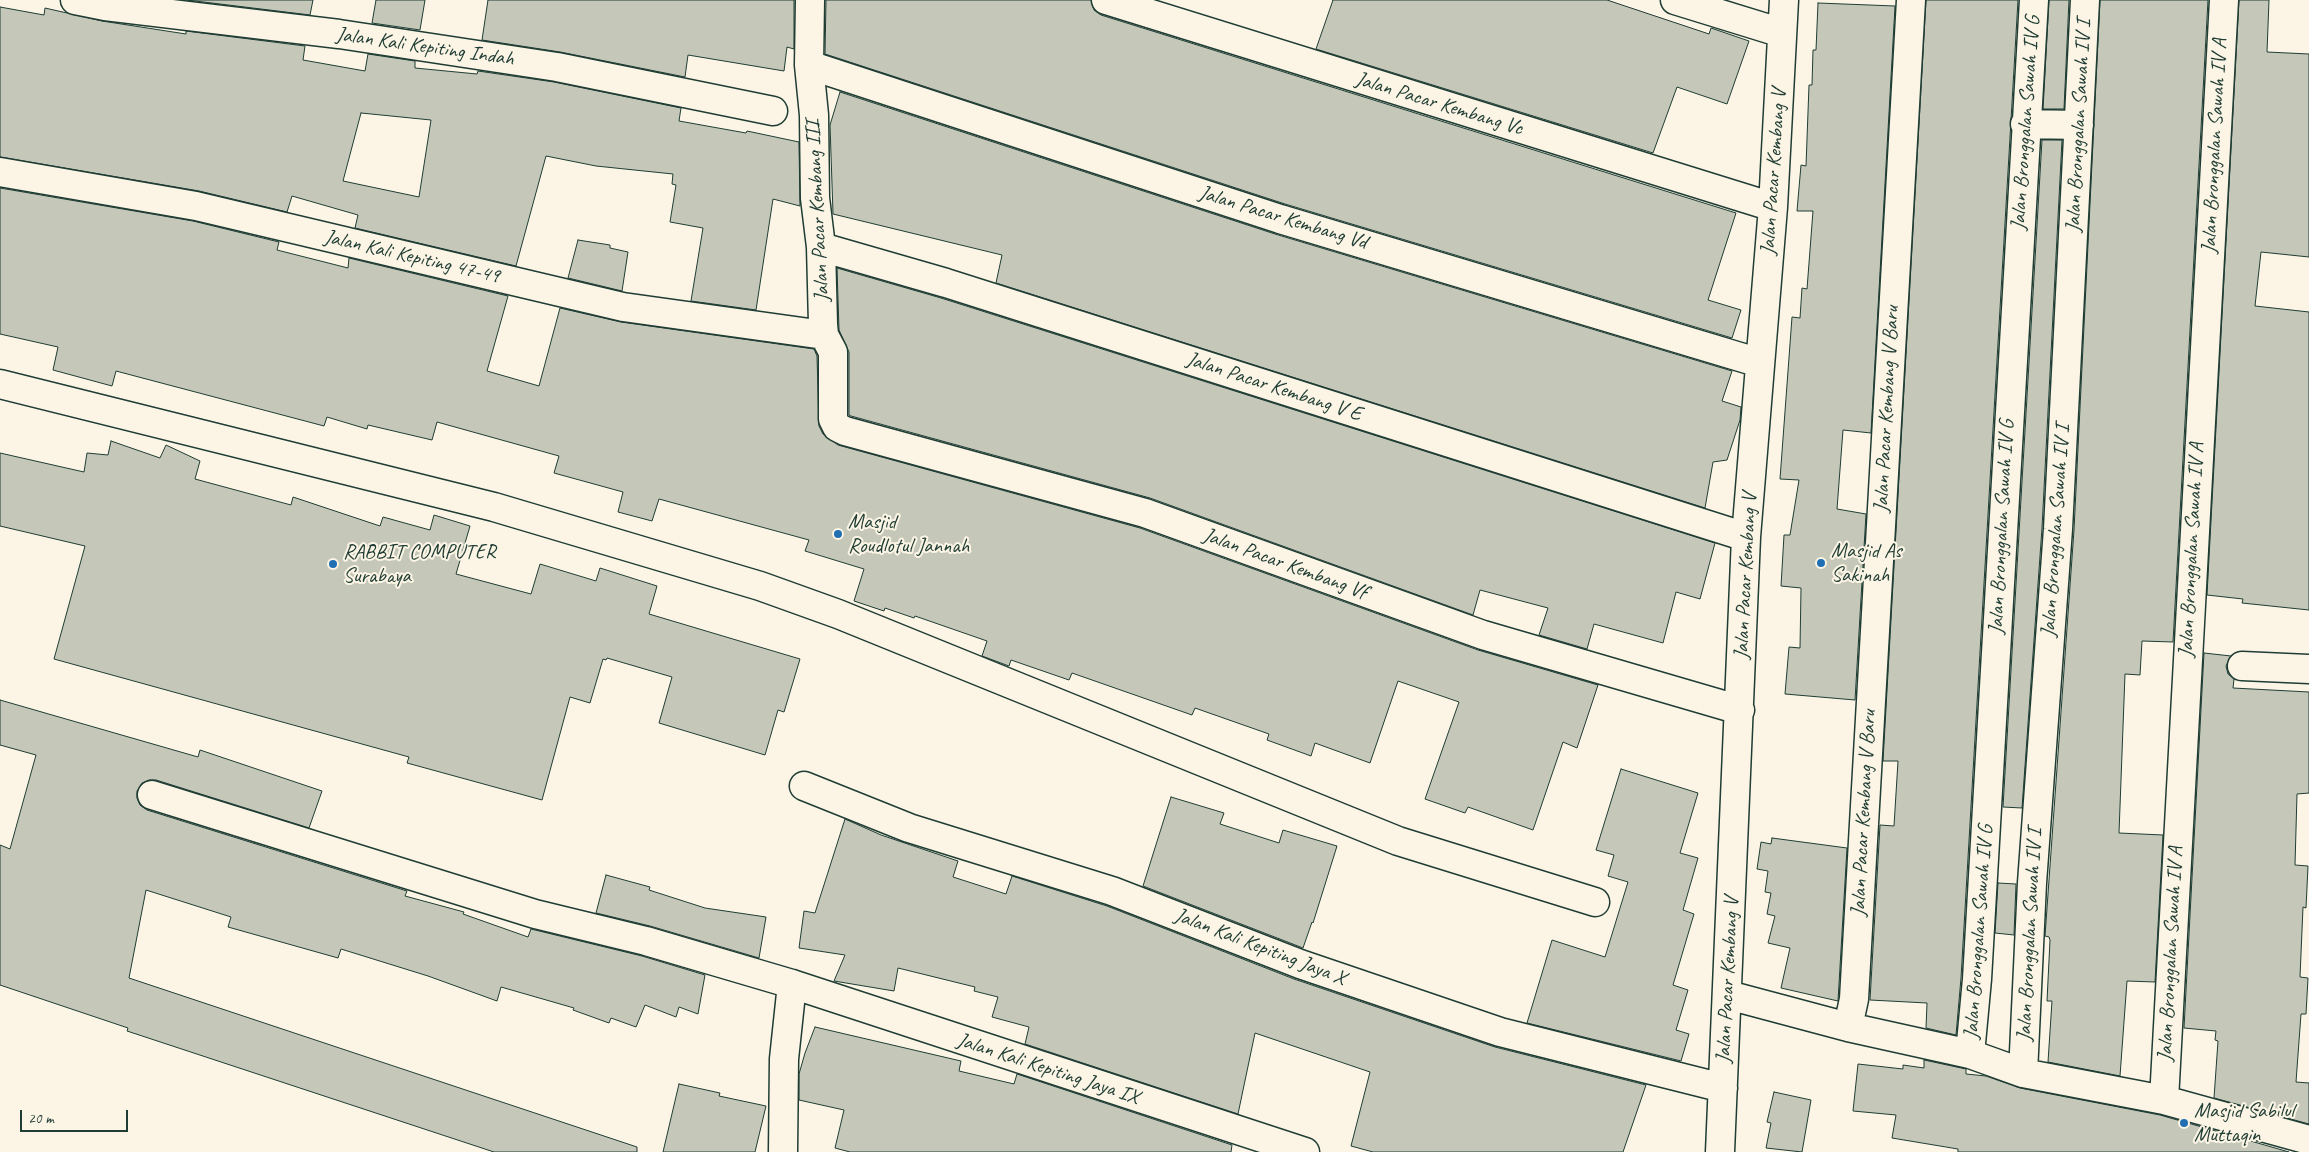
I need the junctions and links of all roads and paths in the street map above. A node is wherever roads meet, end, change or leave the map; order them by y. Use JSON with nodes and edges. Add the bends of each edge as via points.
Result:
{"nodes":[{"id":1,"x":75,"y":0,"type":"edge"},
{"id":2,"x":810,"y":0,"type":"edge"},
{"id":3,"x":1106,"y":0,"type":"edge"},
{"id":4,"x":1674,"y":0,"type":"edge"},
{"id":5,"x":1784,"y":0,"type":"edge"},
{"id":6,"x":1911,"y":0,"type":"edge"},
{"id":7,"x":2034,"y":0,"type":"edge"},
{"id":8,"x":2085,"y":0,"type":"edge"},
{"id":9,"x":2224,"y":0,"type":"edge"},
{"id":10,"x":1782,"y":33,"type":"junction"},
{"id":11,"x":808,"y":65,"type":"junction"},
{"id":12,"x":773,"y":111,"type":"dead end"},
{"id":13,"x":2025,"y":124,"type":"junction"},
{"id":14,"x":2079,"y":125,"type":"junction"},
{"id":15,"x":0,"y":172,"type":"edge"},
{"id":16,"x":1772,"y":207,"type":"junction"},
{"id":17,"x":820,"y":247,"type":"junction"},
{"id":18,"x":824,"y":335,"type":"junction"},
{"id":19,"x":1760,"y":363,"type":"junction"},
{"id":20,"x":0,"y":384,"type":"edge"},
{"id":21,"x":833,"y":420,"type":"joint"},
{"id":22,"x":1736,"y":534,"type":"junction"},
{"id":23,"x":2242,"y":666,"type":"dead end"},
{"id":24,"x":2309,"y":669,"type":"edge"},
{"id":25,"x":1740,"y":710,"type":"junction"},
{"id":26,"x":804,"y":786,"type":"dead end"},
{"id":27,"x":152,"y":795,"type":"dead end"},
{"id":28,"x":1594,"y":902,"type":"dead end"},
{"id":29,"x":792,"y":984,"type":"junction"},
{"id":30,"x":1728,"y":995,"type":"junction"},
{"id":31,"x":1848,"y":1027,"type":"junction"},
{"id":32,"x":1970,"y":1054,"type":"junction"},
{"id":33,"x":2024,"y":1067,"type":"junction"},
{"id":34,"x":1723,"y":1088,"type":"junction"},
{"id":35,"x":2164,"y":1100,"type":"junction"},
{"id":36,"x":2309,"y":1140,"type":"edge"},
{"id":37,"x":783,"y":1152,"type":"edge"},
{"id":38,"x":1305,"y":1152,"type":"edge"},
{"id":39,"x":1720,"y":1152,"type":"edge"}],
"edges":[{"from":1,"to":12,"type":"street","name":"Jalan Kali Kepiting Indah","via":[[339,34],[557,67]]},
{"from":2,"to":11,"type":"street","name":"Jalan Pacar Kembang III"},
{"from":3,"to":16,"type":"street","name":"Jalan Pacar Kembang Vc"},
{"from":4,"to":10,"type":"street"},
{"from":5,"to":10,"type":"street","name":"Jalan Pacar Kembang V"},
{"from":6,"to":31,"type":"street","name":"Jalan Pacar Kembang V Baru","via":[[1854,990]]},
{"from":7,"to":13,"type":"street","name":"Jalan Bronggalan Sawah IV G"},
{"from":8,"to":14,"type":"street","name":"Jalan Bronggalan Sawah IV I"},
{"from":9,"to":35,"type":"street","name":"Jalan Bronggalan Sawah IV A"},
{"from":10,"to":16,"type":"street","name":"Jalan Pacar Kembang V"},
{"from":11,"to":17,"type":"street","name":"Jalan Pacar Kembang III","via":[[814,115],[815,198]]},
{"from":11,"to":19,"type":"street","name":"Jalan Pacar Kembang Vd","via":[[1280,219]]},
{"from":13,"to":14,"type":"street"},
{"from":13,"to":32,"type":"street","name":"Jalan Bronggalan Sawah IV G","via":[[1978,970]]},
{"from":14,"to":33,"type":"street","name":"Jalan Bronggalan Sawah IV I","via":[[2058,529],[2032,883]]},
{"from":15,"to":18,"type":"street","name":"Jalan Kali Kepiting 47-49","via":[[196,206],[623,307]]},
{"from":16,"to":19,"type":"street","name":"Jalan Pacar Kembang V"},
{"from":17,"to":18,"type":"street","name":"Jalan Pacar Kembang III"},
{"from":17,"to":22,"type":"street","name":"Jalan Pacar Kembang V E","via":[[946,283]]},
{"from":18,"to":21,"type":"street","name":"Jalan Pacar Kembang III","via":[[833,352]]},
{"from":19,"to":22,"type":"street","name":"Jalan Pacar Kembang V"},
{"from":20,"to":28,"type":"street","via":[[494,507],[760,586],[836,613],[1398,841]]},
{"from":21,"to":25,"type":"street","name":"Jalan Pacar Kembang Vf","via":[[845,431],[1145,513],[1483,635]]},
{"from":22,"to":25,"type":"street","name":"Jalan Pacar Kembang V"},
{"from":23,"to":24,"type":"street"},
{"from":25,"to":30,"type":"street","name":"Jalan Pacar Kembang V"},
{"from":26,"to":34,"type":"street","name":"Jalan Kali Kepiting Jaya X","via":[[909,828],[1112,891],[1300,964],[1500,1032]]},
{"from":27,"to":29,"type":"street","name":"Jalan Kali Kepiting Jaya IX","via":[[535,914],[646,941]]},
{"from":29,"to":37,"type":"street","via":[[784,1058]]},
{"from":29,"to":38,"type":"street","name":"Jalan Kali Kepiting Jaya IX"},
{"from":30,"to":31,"type":"street"},
{"from":30,"to":34,"type":"street","name":"Jalan Pacar Kembang V"},
{"from":31,"to":32,"type":"street"},
{"from":32,"to":33,"type":"street"},
{"from":33,"to":35,"type":"street"},
{"from":34,"to":39,"type":"street","name":"Jalan Pacar Kembang V"},
{"from":35,"to":36,"type":"street"}]}
